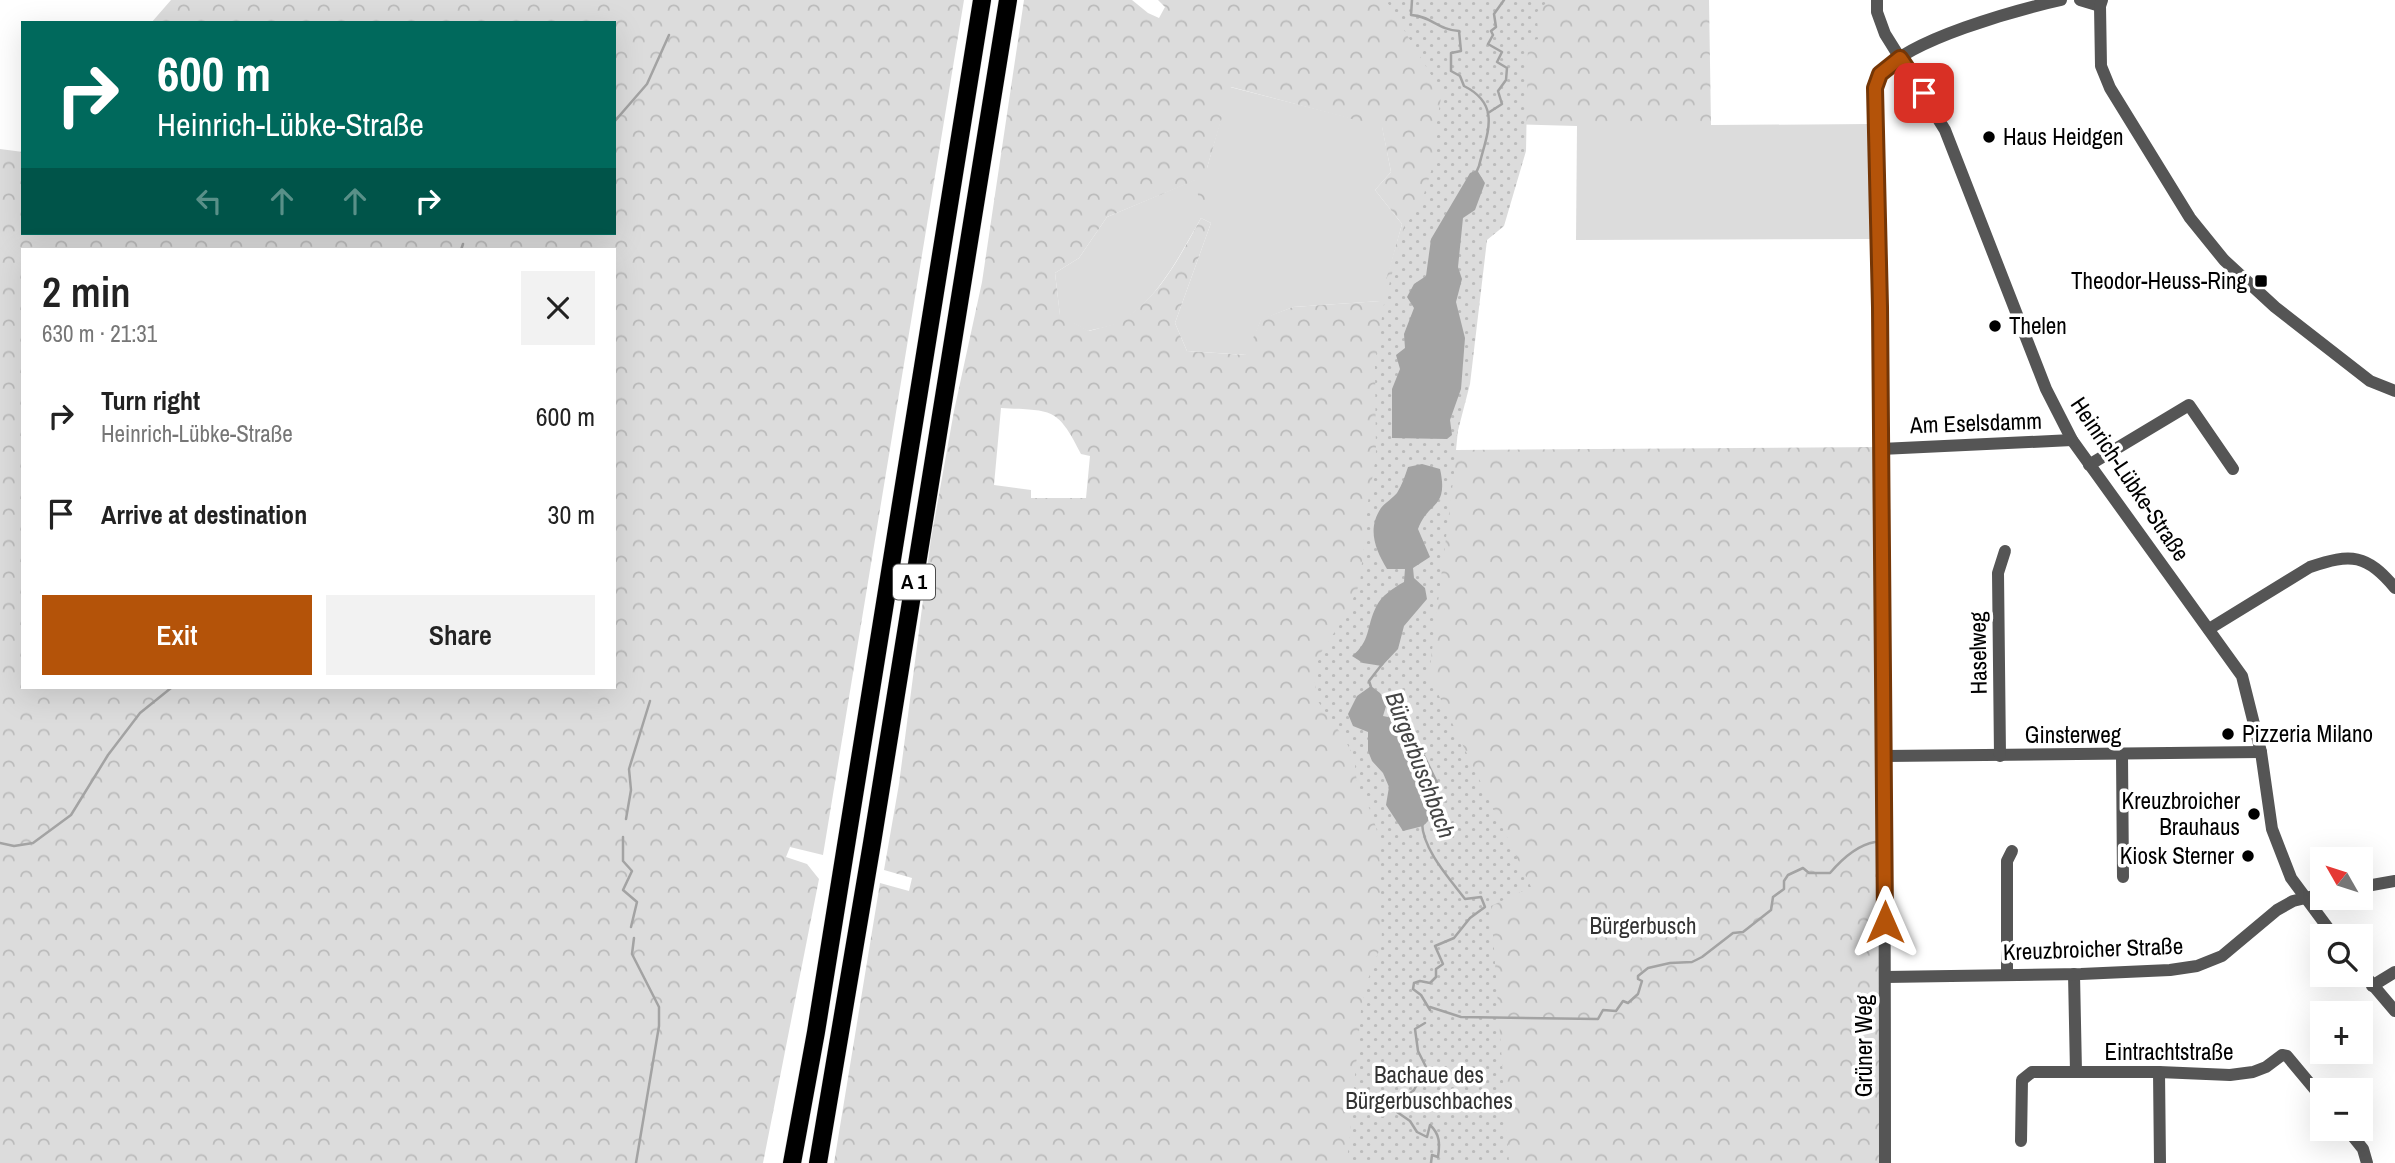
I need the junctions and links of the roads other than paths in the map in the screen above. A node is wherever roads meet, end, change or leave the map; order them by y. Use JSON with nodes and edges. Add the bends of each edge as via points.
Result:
{"nodes":[{"id":1,"x":982,"y":0,"type":"edge"},
{"id":2,"x":1009,"y":0,"type":"edge"},
{"id":3,"x":1877,"y":0,"type":"edge"},
{"id":4,"x":2061,"y":0,"type":"edge"},
{"id":5,"x":2080,"y":0,"type":"edge"},
{"id":6,"x":2101,"y":3,"type":"edge"},
{"id":7,"x":1900,"y":58,"type":"junction"},
{"id":8,"x":2395,"y":391,"type":"edge"},
{"id":9,"x":2072,"y":440,"type":"junction"},
{"id":10,"x":1881,"y":449,"type":"junction"},
{"id":11,"x":2090,"y":465,"type":"junction"},
{"id":12,"x":2233,"y":469,"type":"dead end"},
{"id":13,"x":2005,"y":551,"type":"dead end"},
{"id":14,"x":2395,"y":588,"type":"edge"},
{"id":15,"x":2209,"y":629,"type":"junction"},
{"id":16,"x":2261,"y":752,"type":"junction"},
{"id":17,"x":2122,"y":755,"type":"junction"},
{"id":18,"x":1885,"y":756,"type":"junction"},
{"id":19,"x":2000,"y":756,"type":"junction"},
{"id":20,"x":2012,"y":851,"type":"dead end"},
{"id":21,"x":2123,"y":877,"type":"dead end"},
{"id":22,"x":2395,"y":881,"type":"edge"},
{"id":23,"x":2373,"y":885,"type":"edge"},
{"id":24,"x":2310,"y":897,"type":"edge"},
{"id":25,"x":2305,"y":898,"type":"junction"},
{"id":26,"x":2325,"y":924,"type":"edge"},
{"id":27,"x":2395,"y":972,"type":"edge"},
{"id":28,"x":2007,"y":974,"type":"junction"},
{"id":29,"x":2074,"y":974,"type":"junction"},
{"id":30,"x":1885,"y":977,"type":"junction"},
{"id":31,"x":2373,"y":985,"type":"edge"},
{"id":32,"x":2373,"y":987,"type":"edge"},
{"id":33,"x":2395,"y":1011,"type":"edge"},
{"id":34,"x":2076,"y":1072,"type":"junction"},
{"id":35,"x":2159,"y":1072,"type":"junction"},
{"id":36,"x":2310,"y":1084,"type":"edge"},
{"id":37,"x":2021,"y":1141,"type":"dead end"},
{"id":38,"x":2357,"y":1141,"type":"edge"},
{"id":39,"x":2365,"y":1162,"type":"edge"},
{"id":40,"x":792,"y":1163,"type":"edge"},
{"id":41,"x":818,"y":1163,"type":"edge"},
{"id":42,"x":1885,"y":1163,"type":"edge"},
{"id":43,"x":2160,"y":1163,"type":"edge"}],
"edges":[{"from":1,"to":40,"type":"highway","number":"A 1"},
{"from":2,"to":41,"type":"highway","number":"A 1"},
{"from":3,"to":7,"type":"street","name":"Heinrich-Lübke-Straße","via":[[1885,34]]},
{"from":4,"to":7,"type":"street","name":"Grüner Weg","via":[[1932,40]]},
{"from":5,"to":6,"type":"street"},
{"from":6,"to":8,"type":"street","via":[[2101,66],[2110,88],[2190,218],[2224,260],[2275,307],[2370,381]]},
{"from":7,"to":9,"type":"street","name":"Heinrich-Lübke-Straße","via":[[1945,130],[2046,389]]},
{"from":7,"to":10,"type":"street","name":"Grüner Weg","via":[[1880,74],[1875,88]]},
{"from":9,"to":10,"type":"street","name":"Am Eselsdamm"},
{"from":9,"to":11,"type":"street","name":"Heinrich-Lübke-Straße"},
{"from":10,"to":18,"type":"street","name":"Grüner Weg"},
{"from":11,"to":12,"type":"street","via":[[2189,405]]},
{"from":11,"to":15,"type":"street","name":"Heinrich-Lübke-Straße"},
{"from":13,"to":19,"type":"street","name":"Haselweg","via":[[1998,573]]},
{"from":14,"to":15,"type":"street","via":[[2360,559],[2335,559],[2311,567]]},
{"from":15,"to":16,"type":"street","name":"Heinrich-Lübke-Straße","via":[[2242,676]]},
{"from":16,"to":17,"type":"street","name":"Ginsterweg"},
{"from":16,"to":25,"type":"street","name":"Heinrich-Lübke-Straße","via":[[2272,829],[2291,878]]},
{"from":17,"to":19,"type":"street","name":"Ginsterweg"},
{"from":17,"to":21,"type":"street"},
{"from":18,"to":19,"type":"street","name":"Ginsterweg"},
{"from":18,"to":30,"type":"street","name":"Grüner Weg"},
{"from":20,"to":28,"type":"street","via":[[2007,861]]},
{"from":22,"to":23,"type":"street"},
{"from":24,"to":25,"type":"street","name":"Kreuzbroicher Straße"},
{"from":25,"to":26,"type":"street","name":"Heinrich-Lübke-Straße"},
{"from":25,"to":29,"type":"street","name":"Kreuzbroicher Straße","via":[[2277,910],[2222,956],[2197,966]]},
{"from":27,"to":31,"type":"street"},
{"from":28,"to":29,"type":"street","name":"Kreuzbroicher Straße"},
{"from":28,"to":30,"type":"street","name":"Kreuzbroicher Straße"},
{"from":29,"to":34,"type":"street","name":"Eintrachtstraße"},
{"from":30,"to":42,"type":"street","name":"Grüner Weg"},
{"from":32,"to":33,"type":"street"},
{"from":34,"to":35,"type":"street","name":"Eintrachtstraße"},
{"from":34,"to":37,"type":"street","name":"Eintrachtstraße","via":[[2032,1072],[2022,1080]]},
{"from":35,"to":36,"type":"street","name":"Eintrachtstraße","via":[[2253,1072],[2282,1055]]},
{"from":35,"to":43,"type":"street"},
{"from":38,"to":39,"type":"street"}]}
